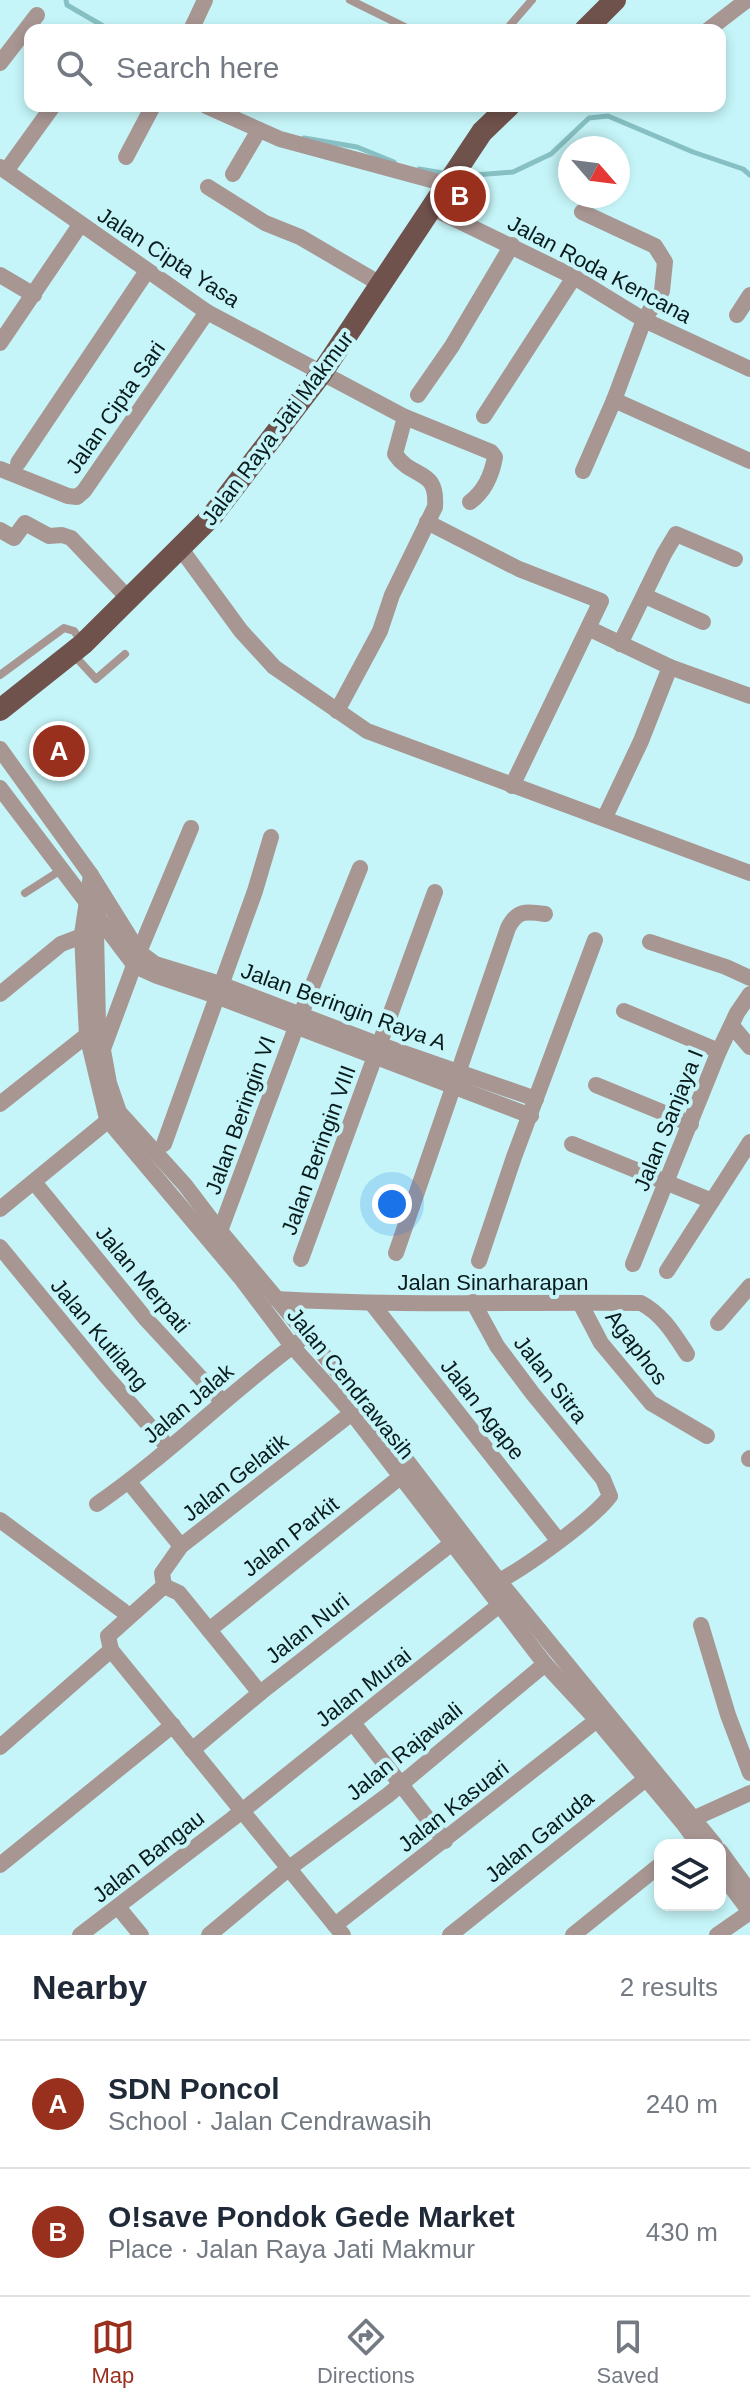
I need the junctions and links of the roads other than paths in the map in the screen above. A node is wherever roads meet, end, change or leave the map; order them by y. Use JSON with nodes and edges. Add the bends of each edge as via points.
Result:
{"nodes":[{"id":1,"x":205,"y":0,"type":"edge"},
{"id":2,"x":350,"y":0,"type":"edge"},
{"id":3,"x":532,"y":0,"type":"edge"},
{"id":4,"x":615,"y":0,"type":"edge"},
{"id":5,"x":747,"y":0,"type":"edge"},
{"id":6,"x":37,"y":15,"type":"dead end"},
{"id":7,"x":30,"y":24,"type":"edge"},
{"id":8,"x":194,"y":24,"type":"edge"},
{"id":9,"x":399,"y":24,"type":"edge"},
{"id":10,"x":511,"y":24,"type":"edge"},
{"id":11,"x":591,"y":24,"type":"edge"},
{"id":12,"x":716,"y":24,"type":"edge"},
{"id":13,"x":24,"y":32,"type":"edge"},
{"id":14,"x":0,"y":63,"type":"edge"},
{"id":15,"x":48,"y":112,"type":"edge"},
{"id":16,"x":150,"y":112,"type":"edge"},
{"id":17,"x":219,"y":112,"type":"edge"},
{"id":18,"x":503,"y":112,"type":"edge"},
{"id":19,"x":259,"y":130,"type":"junction"},
{"id":20,"x":126,"y":157,"type":"dead end"},
{"id":21,"x":3,"y":169,"type":"edge"},
{"id":22,"x":233,"y":174,"type":"dead end"},
{"id":23,"x":446,"y":184,"type":"junction"},
{"id":24,"x":208,"y":187,"type":"dead end"},
{"id":25,"x":430,"y":207,"type":"junction"},
{"id":26,"x":582,"y":212,"type":"dead end"},
{"id":27,"x":80,"y":225,"type":"junction"},
{"id":28,"x":512,"y":245,"type":"junction"},
{"id":29,"x":147,"y":271,"type":"junction"},
{"id":30,"x":0,"y":275,"type":"edge"},
{"id":31,"x":574,"y":277,"type":"junction"},
{"id":32,"x":382,"y":285,"type":"junction"},
{"id":33,"x":34,"y":295,"type":"junction"},
{"id":34,"x":750,"y":295,"type":"edge"},
{"id":35,"x":207,"y":312,"type":"junction"},
{"id":36,"x":737,"y":315,"type":"dead end"},
{"id":37,"x":644,"y":320,"type":"junction"},
{"id":38,"x":0,"y":343,"type":"edge"},
{"id":39,"x":750,"y":369,"type":"edge"},
{"id":40,"x":321,"y":374,"type":"junction"},
{"id":41,"x":418,"y":395,"type":"dead end"},
{"id":42,"x":614,"y":400,"type":"junction"},
{"id":43,"x":484,"y":416,"type":"dead end"},
{"id":44,"x":405,"y":417,"type":"junction"},
{"id":45,"x":750,"y":461,"type":"edge"},
{"id":46,"x":18,"y":463,"type":"dead end"},
{"id":47,"x":0,"y":469,"type":"edge"},
{"id":48,"x":583,"y":471,"type":"dead end"},
{"id":49,"x":470,"y":502,"type":"dead end"},
{"id":50,"x":427,"y":522,"type":"junction"},
{"id":51,"x":0,"y":530,"type":"edge"},
{"id":52,"x":181,"y":549,"type":"junction"},
{"id":53,"x":735,"y":559,"type":"dead end"},
{"id":54,"x":645,"y":596,"type":"junction"},
{"id":55,"x":129,"y":599,"type":"junction"},
{"id":56,"x":703,"y":622,"type":"dead end"},
{"id":57,"x":590,"y":629,"type":"junction"},
{"id":58,"x":620,"y":644,"type":"junction"},
{"id":59,"x":78,"y":649,"type":"junction"},
{"id":60,"x":125,"y":654,"type":"dead end"},
{"id":61,"x":670,"y":667,"type":"junction"},
{"id":62,"x":0,"y":675,"type":"edge"},
{"id":63,"x":750,"y":696,"type":"edge"},
{"id":64,"x":0,"y":710,"type":"edge"},
{"id":65,"x":337,"y":711,"type":"junction"},
{"id":66,"x":0,"y":749,"type":"edge"},
{"id":67,"x":512,"y":786,"type":"junction"},
{"id":68,"x":0,"y":788,"type":"edge"},
{"id":69,"x":605,"y":817,"type":"junction"},
{"id":70,"x":191,"y":828,"type":"dead end"},
{"id":71,"x":271,"y":837,"type":"dead end"},
{"id":72,"x":360,"y":868,"type":"dead end"},
{"id":73,"x":61,"y":870,"type":"junction"},
{"id":74,"x":750,"y":873,"type":"edge"},
{"id":75,"x":91,"y":875,"type":"junction"},
{"id":76,"x":100,"y":890,"type":"junction"},
{"id":77,"x":435,"y":892,"type":"dead end"},
{"id":78,"x":25,"y":893,"type":"dead end"},
{"id":79,"x":86,"y":901,"type":"junction"},
{"id":80,"x":545,"y":914,"type":"dead end"},
{"id":81,"x":96,"y":930,"type":"junction"},
{"id":82,"x":595,"y":940,"type":"dead end"},
{"id":83,"x":650,"y":942,"type":"dead end"},
{"id":84,"x":137,"y":959,"type":"junction"},
{"id":85,"x":750,"y":978,"type":"edge"},
{"id":86,"x":218,"y":990,"type":"junction"},
{"id":87,"x":0,"y":994,"type":"edge"},
{"id":88,"x":750,"y":994,"type":"edge"},
{"id":89,"x":624,"y":1011,"type":"dead end"},
{"id":90,"x":298,"y":1021,"type":"junction"},
{"id":91,"x":733,"y":1027,"type":"junction"},
{"id":92,"x":93,"y":1034,"type":"junction"},
{"id":93,"x":750,"y":1047,"type":"edge"},
{"id":94,"x":378,"y":1050,"type":"junction"},
{"id":95,"x":719,"y":1051,"type":"junction"},
{"id":96,"x":102,"y":1052,"type":"junction"},
{"id":97,"x":457,"y":1079,"type":"junction"},
{"id":98,"x":596,"y":1085,"type":"dead end"},
{"id":99,"x":536,"y":1099,"type":"junction"},
{"id":100,"x":0,"y":1104,"type":"edge"},
{"id":101,"x":113,"y":1115,"type":"junction"},
{"id":102,"x":531,"y":1116,"type":"junction"},
{"id":103,"x":691,"y":1124,"type":"junction"},
{"id":104,"x":750,"y":1142,"type":"edge"},
{"id":105,"x":164,"y":1144,"type":"dead end"},
{"id":106,"x":572,"y":1144,"type":"dead end"},
{"id":107,"x":34,"y":1182,"type":"junction"},
{"id":108,"x":668,"y":1182,"type":"junction"},
{"id":109,"x":712,"y":1201,"type":"junction"},
{"id":110,"x":0,"y":1209,"type":"edge"},
{"id":111,"x":220,"y":1231,"type":"junction"},
{"id":112,"x":0,"y":1247,"type":"edge"},
{"id":113,"x":396,"y":1253,"type":"dead end"},
{"id":114,"x":301,"y":1259,"type":"dead end"},
{"id":115,"x":479,"y":1261,"type":"dead end"},
{"id":116,"x":633,"y":1264,"type":"dead end"},
{"id":117,"x":667,"y":1271,"type":"dead end"},
{"id":118,"x":749,"y":1290,"type":"edge"},
{"id":119,"x":269,"y":1298,"type":"junction"},
{"id":120,"x":473,"y":1302,"type":"junction"},
{"id":121,"x":580,"y":1303,"type":"junction"},
{"id":122,"x":373,"y":1305,"type":"junction"},
{"id":123,"x":718,"y":1323,"type":"dead end"},
{"id":124,"x":307,"y":1335,"type":"junction"},
{"id":125,"x":292,"y":1346,"type":"junction"},
{"id":126,"x":687,"y":1354,"type":"dead end"},
{"id":127,"x":222,"y":1401,"type":"junction"},
{"id":128,"x":352,"y":1413,"type":"junction"},
{"id":129,"x":707,"y":1436,"type":"dead end"},
{"id":130,"x":168,"y":1447,"type":"junction"},
{"id":131,"x":399,"y":1478,"type":"junction"},
{"id":132,"x":129,"y":1482,"type":"junction"},
{"id":133,"x":97,"y":1504,"type":"dead end"},
{"id":134,"x":0,"y":1520,"type":"edge"},
{"id":135,"x":558,"y":1540,"type":"junction"},
{"id":136,"x":451,"y":1544,"type":"junction"},
{"id":137,"x":181,"y":1546,"type":"junction"},
{"id":138,"x":499,"y":1581,"type":"junction"},
{"id":139,"x":164,"y":1586,"type":"junction"},
{"id":140,"x":505,"y":1601,"type":"junction"},
{"id":141,"x":123,"y":1611,"type":"dead end"},
{"id":142,"x":701,"y":1625,"type":"dead end"},
{"id":143,"x":209,"y":1630,"type":"junction"},
{"id":144,"x":106,"y":1649,"type":"junction"},
{"id":145,"x":545,"y":1664,"type":"junction"},
{"id":146,"x":260,"y":1693,"type":"junction"},
{"id":147,"x":597,"y":1720,"type":"junction"},
{"id":148,"x":353,"y":1723,"type":"junction"},
{"id":149,"x":173,"y":1725,"type":"junction"},
{"id":150,"x":0,"y":1737,"type":"edge"},
{"id":151,"x":0,"y":1747,"type":"edge"},
{"id":152,"x":192,"y":1750,"type":"junction"},
{"id":153,"x":750,"y":1773,"type":"edge"},
{"id":154,"x":651,"y":1775,"type":"junction"},
{"id":155,"x":400,"y":1785,"type":"junction"},
{"id":156,"x":750,"y":1793,"type":"edge"},
{"id":157,"x":242,"y":1811,"type":"junction"},
{"id":158,"x":689,"y":1820,"type":"junction"},
{"id":159,"x":692,"y":1839,"type":"edge"},
{"id":160,"x":709,"y":1839,"type":"edge"},
{"id":161,"x":445,"y":1841,"type":"junction"},
{"id":162,"x":726,"y":1859,"type":"edge"},
{"id":163,"x":0,"y":1865,"type":"edge"},
{"id":164,"x":288,"y":1869,"type":"junction"},
{"id":165,"x":654,"y":1870,"type":"edge"},
{"id":166,"x":726,"y":1880,"type":"edge"},
{"id":167,"x":750,"y":1892,"type":"edge"},
{"id":168,"x":118,"y":1907,"type":"junction"},
{"id":169,"x":750,"y":1912,"type":"edge"},
{"id":170,"x":339,"y":1930,"type":"edge"},
{"id":171,"x":80,"y":1935,"type":"edge"},
{"id":172,"x":141,"y":1935,"type":"edge"},
{"id":173,"x":209,"y":1935,"type":"edge"},
{"id":174,"x":450,"y":1935,"type":"edge"},
{"id":175,"x":573,"y":1935,"type":"edge"},
{"id":176,"x":717,"y":1935,"type":"edge"}],
"edges":[{"from":1,"to":8,"type":"street"},
{"from":2,"to":9,"type":"lane"},
{"from":3,"to":10,"type":"lane"},
{"from":4,"to":11,"type":"main road"},
{"from":5,"to":12,"type":"street"},
{"from":6,"to":7,"type":"street"},
{"from":13,"to":14,"type":"street"},
{"from":15,"to":21,"type":"street"},
{"from":16,"to":20,"type":"street"},
{"from":17,"to":19,"type":"street"},
{"from":18,"to":23,"type":"main road","name":"Jalan Raya Jati Makmur"},
{"from":19,"to":22,"type":"street"},
{"from":19,"to":23,"type":"street"},
{"from":21,"to":27,"type":"street","name":"Jalan Cipta Yasa"},
{"from":23,"to":25,"type":"main road","name":"Jalan Raya Jati Makmur"},
{"from":24,"to":32,"type":"street"},
{"from":25,"to":28,"type":"street","name":"Jalan Roda Kencana"},
{"from":25,"to":32,"type":"main road","name":"Jalan Raya Jati Makmur"},
{"from":26,"to":37,"type":"street","via":[[655,246],[665,262],[662,291]]},
{"from":27,"to":29,"type":"street","name":"Jalan Cipta Yasa"},
{"from":27,"to":33,"type":"street"},
{"from":28,"to":31,"type":"street","name":"Jalan Roda Kencana"},
{"from":28,"to":41,"type":"street"},
{"from":29,"to":35,"type":"street","name":"Jalan Cipta Yasa"},
{"from":29,"to":46,"type":"street"},
{"from":30,"to":33,"type":"street"},
{"from":31,"to":37,"type":"street","name":"Jalan Roda Kencana"},
{"from":31,"to":43,"type":"street"},
{"from":32,"to":40,"type":"main road","name":"Jalan Raya Jati Makmur"},
{"from":33,"to":38,"type":"street"},
{"from":34,"to":36,"type":"street"},
{"from":35,"to":40,"type":"street","name":"Jalan Cipta Yasa"},
{"from":35,"to":47,"type":"street","name":"Jalan Cipta Sari","via":[[77,497]]},
{"from":37,"to":39,"type":"street","name":"Jalan Roda Kencana"},
{"from":37,"to":42,"type":"street"},
{"from":40,"to":44,"type":"street","name":"Jalan Cipta Yasa"},
{"from":40,"to":52,"type":"main road","name":"Jalan Raya Jati Makmur"},
{"from":42,"to":45,"type":"street"},
{"from":42,"to":48,"type":"street"},
{"from":44,"to":49,"type":"street","name":"Jalan Cipta Yasa","via":[[495,457],[490,477]]},
{"from":44,"to":50,"type":"street","via":[[395,454],[433,483],[435,507]]},
{"from":50,"to":57,"type":"street","via":[[519,569],[601,601]]},
{"from":50,"to":65,"type":"street","via":[[380,631]]},
{"from":51,"to":55,"type":"street","via":[[14,538],[25,523],[49,536],[71,538]]},
{"from":52,"to":55,"type":"main road","name":"Jalan Raya Jati Makmur"},
{"from":52,"to":65,"type":"street","via":[[274,667]]},
{"from":53,"to":54,"type":"street","via":[[676,534]]},
{"from":54,"to":56,"type":"street"},
{"from":54,"to":58,"type":"street"},
{"from":55,"to":59,"type":"main road","name":"Jalan Raya Jati Makmur"},
{"from":57,"to":58,"type":"street"},
{"from":57,"to":67,"type":"street"},
{"from":58,"to":61,"type":"street"},
{"from":59,"to":60,"type":"lane","via":[[96,679]]},
{"from":59,"to":62,"type":"lane","via":[[74,631],[64,628]]},
{"from":59,"to":64,"type":"main road","name":"Jalan Raya Jati Makmur"},
{"from":61,"to":63,"type":"street"},
{"from":61,"to":69,"type":"street"},
{"from":65,"to":67,"type":"street","via":[[367,731]]},
{"from":66,"to":75,"type":"street"},
{"from":67,"to":69,"type":"street"},
{"from":68,"to":73,"type":"street"},
{"from":69,"to":74,"type":"street"},
{"from":70,"to":84,"type":"street"},
{"from":71,"to":86,"type":"street"},
{"from":72,"to":90,"type":"street","name":"Jalan Beringin VI"},
{"from":73,"to":78,"type":"lane"},
{"from":73,"to":79,"type":"street"},
{"from":75,"to":76,"type":"street"},
{"from":75,"to":79,"type":"street","name":"Jalan Cendrawasih"},
{"from":76,"to":81,"type":"street","name":"Jalan Cendrawasih"},
{"from":76,"to":84,"type":"street"},
{"from":77,"to":94,"type":"street","name":"Jalan Beringin VIII"},
{"from":79,"to":81,"type":"street","name":"Jalan Cendrawasih"},
{"from":80,"to":97,"type":"street","via":[[525,911],[513,919]]},
{"from":81,"to":84,"type":"street"},
{"from":81,"to":87,"type":"street","via":[[61,944]]},
{"from":81,"to":92,"type":"street","name":"Jalan Cendrawasih"},
{"from":82,"to":99,"type":"street"},
{"from":83,"to":85,"type":"street"},
{"from":84,"to":86,"type":"street","via":[[157,976]]},
{"from":84,"to":96,"type":"street"},
{"from":86,"to":90,"type":"street"},
{"from":86,"to":105,"type":"street"},
{"from":88,"to":91,"type":"street","name":"Jalan Sanjaya I"},
{"from":89,"to":95,"type":"street"},
{"from":90,"to":94,"type":"street"},
{"from":90,"to":111,"type":"street","name":"Jalan Beringin VI"},
{"from":91,"to":93,"type":"street"},
{"from":91,"to":95,"type":"street","name":"Jalan Sanjaya I"},
{"from":92,"to":96,"type":"street","name":"Jalan Cendrawasih"},
{"from":92,"to":100,"type":"street"},
{"from":92,"to":101,"type":"street","name":"Jalan Cendrawasih"},
{"from":94,"to":97,"type":"street"},
{"from":94,"to":114,"type":"street","name":"Jalan Beringin VIII"},
{"from":95,"to":103,"type":"street","name":"Jalan Sanjaya I"},
{"from":96,"to":101,"type":"street","name":"Jalan Cendrawasih"},
{"from":97,"to":99,"type":"street","name":"Jalan Beringin Raya A"},
{"from":97,"to":102,"type":"street"},
{"from":97,"to":113,"type":"street"},
{"from":98,"to":103,"type":"street"},
{"from":99,"to":102,"type":"street"},
{"from":101,"to":107,"type":"street"},
{"from":101,"to":111,"type":"street","name":"Jalan Cendrawasih","via":[[185,1185]]},
{"from":101,"to":119,"type":"street","name":"Jalan Cendrawasih","via":[[186,1212]]},
{"from":102,"to":115,"type":"street"},
{"from":103,"to":108,"type":"street","name":"Jalan Sanjaya I"},
{"from":104,"to":109,"type":"street"},
{"from":106,"to":108,"type":"street"},
{"from":107,"to":110,"type":"street"},
{"from":107,"to":127,"type":"street","name":"Jalan Merpati","via":[[145,1318]]},
{"from":108,"to":109,"type":"street"},
{"from":108,"to":116,"type":"street","name":"Jalan Sanjaya I"},
{"from":109,"to":117,"type":"street"},
{"from":111,"to":119,"type":"street","name":"Jalan Cendrawasih"},
{"from":112,"to":130,"type":"street","name":"Jalan Kutilang"},
{"from":118,"to":123,"type":"street"},
{"from":119,"to":122,"type":"street","name":"Jalan Sinarharapan"},
{"from":119,"to":124,"type":"street","name":"Jalan Cendrawasih"},
{"from":119,"to":125,"type":"street","name":"Jalan Cendrawasih"},
{"from":120,"to":121,"type":"street","name":"Jalan Sinarharapan"},
{"from":120,"to":122,"type":"street","name":"Jalan Sinarharapan"},
{"from":120,"to":135,"type":"street","name":"Jalan Sitra","via":[[497,1346],[603,1479],[610,1496]]},
{"from":121,"to":126,"type":"street","name":"Jalan Sinarharapan","via":[[641,1303],[671,1330]]},
{"from":121,"to":129,"type":"street","name":"Agaphos","via":[[601,1343],[651,1403]]},
{"from":122,"to":135,"type":"street","name":"Jalan Agape"},
{"from":124,"to":125,"type":"street","name":"Jalan Jalak"},
{"from":124,"to":138,"type":"street","name":"Jalan Cendrawasih"},
{"from":125,"to":127,"type":"street","name":"Jalan Jalak"},
{"from":125,"to":128,"type":"street","name":"Jalan Cendrawasih"},
{"from":127,"to":130,"type":"street","name":"Jalan Jalak"},
{"from":128,"to":131,"type":"street","name":"Jalan Cendrawasih"},
{"from":128,"to":137,"type":"street","name":"Jalan Gelatik"},
{"from":130,"to":132,"type":"street","name":"Jalan Jalak"},
{"from":131,"to":136,"type":"street","name":"Jalan Cendrawasih"},
{"from":131,"to":143,"type":"street","name":"Jalan Parkit"},
{"from":132,"to":133,"type":"street","name":"Jalan Jalak"},
{"from":132,"to":137,"type":"street"},
{"from":134,"to":141,"type":"street"},
{"from":135,"to":138,"type":"street"},
{"from":136,"to":140,"type":"street","name":"Jalan Cendrawasih"},
{"from":136,"to":146,"type":"street","name":"Jalan Nuri"},
{"from":137,"to":139,"type":"street","name":"Jalan Gelatik","via":[[162,1573]]},
{"from":138,"to":140,"type":"street","name":"Jalan Cendrawasih"},
{"from":139,"to":143,"type":"street","via":[[179,1593]]},
{"from":139,"to":144,"type":"street"},
{"from":140,"to":145,"type":"street","name":"Jalan Cendrawasih"},
{"from":140,"to":148,"type":"street","name":"Jalan Murai"},
{"from":140,"to":154,"type":"street","name":"Jalan Cendrawasih"},
{"from":142,"to":153,"type":"street"},
{"from":143,"to":146,"type":"street"},
{"from":144,"to":149,"type":"street"},
{"from":144,"to":150,"type":"street","via":[[75,1667]]},
{"from":144,"to":151,"type":"street"},
{"from":145,"to":147,"type":"street","name":"Jalan Cendrawasih"},
{"from":145,"to":155,"type":"street","name":"Jalan Rajawali"},
{"from":146,"to":152,"type":"street","name":"Jalan Nuri"},
{"from":147,"to":154,"type":"street","name":"Jalan Cendrawasih"},
{"from":147,"to":161,"type":"street","name":"Jalan Kasuari"},
{"from":148,"to":155,"type":"street"},
{"from":148,"to":157,"type":"street","name":"Jalan Murai"},
{"from":149,"to":152,"type":"street"},
{"from":149,"to":163,"type":"street"},
{"from":152,"to":157,"type":"street"},
{"from":154,"to":158,"type":"street","name":"Jalan Cendrawasih"},
{"from":154,"to":174,"type":"street","name":"Jalan Garuda"},
{"from":155,"to":161,"type":"street"},
{"from":155,"to":164,"type":"street","name":"Jalan Rajawali"},
{"from":156,"to":158,"type":"street"},
{"from":157,"to":164,"type":"street"},
{"from":157,"to":168,"type":"street","name":"Jalan Bangau"},
{"from":158,"to":159,"type":"street","name":"Jalan Cendrawasih"},
{"from":158,"to":160,"type":"street","name":"Jalan Cendrawasih"},
{"from":161,"to":170,"type":"street","name":"Jalan Kasuari"},
{"from":162,"to":167,"type":"street"},
{"from":164,"to":170,"type":"street"},
{"from":164,"to":173,"type":"street","name":"Jalan Rajawali"},
{"from":165,"to":175,"type":"street"},
{"from":166,"to":169,"type":"street"},
{"from":168,"to":171,"type":"street","name":"Jalan Bangau"},
{"from":168,"to":172,"type":"street"},
{"from":169,"to":176,"type":"street"}]}
